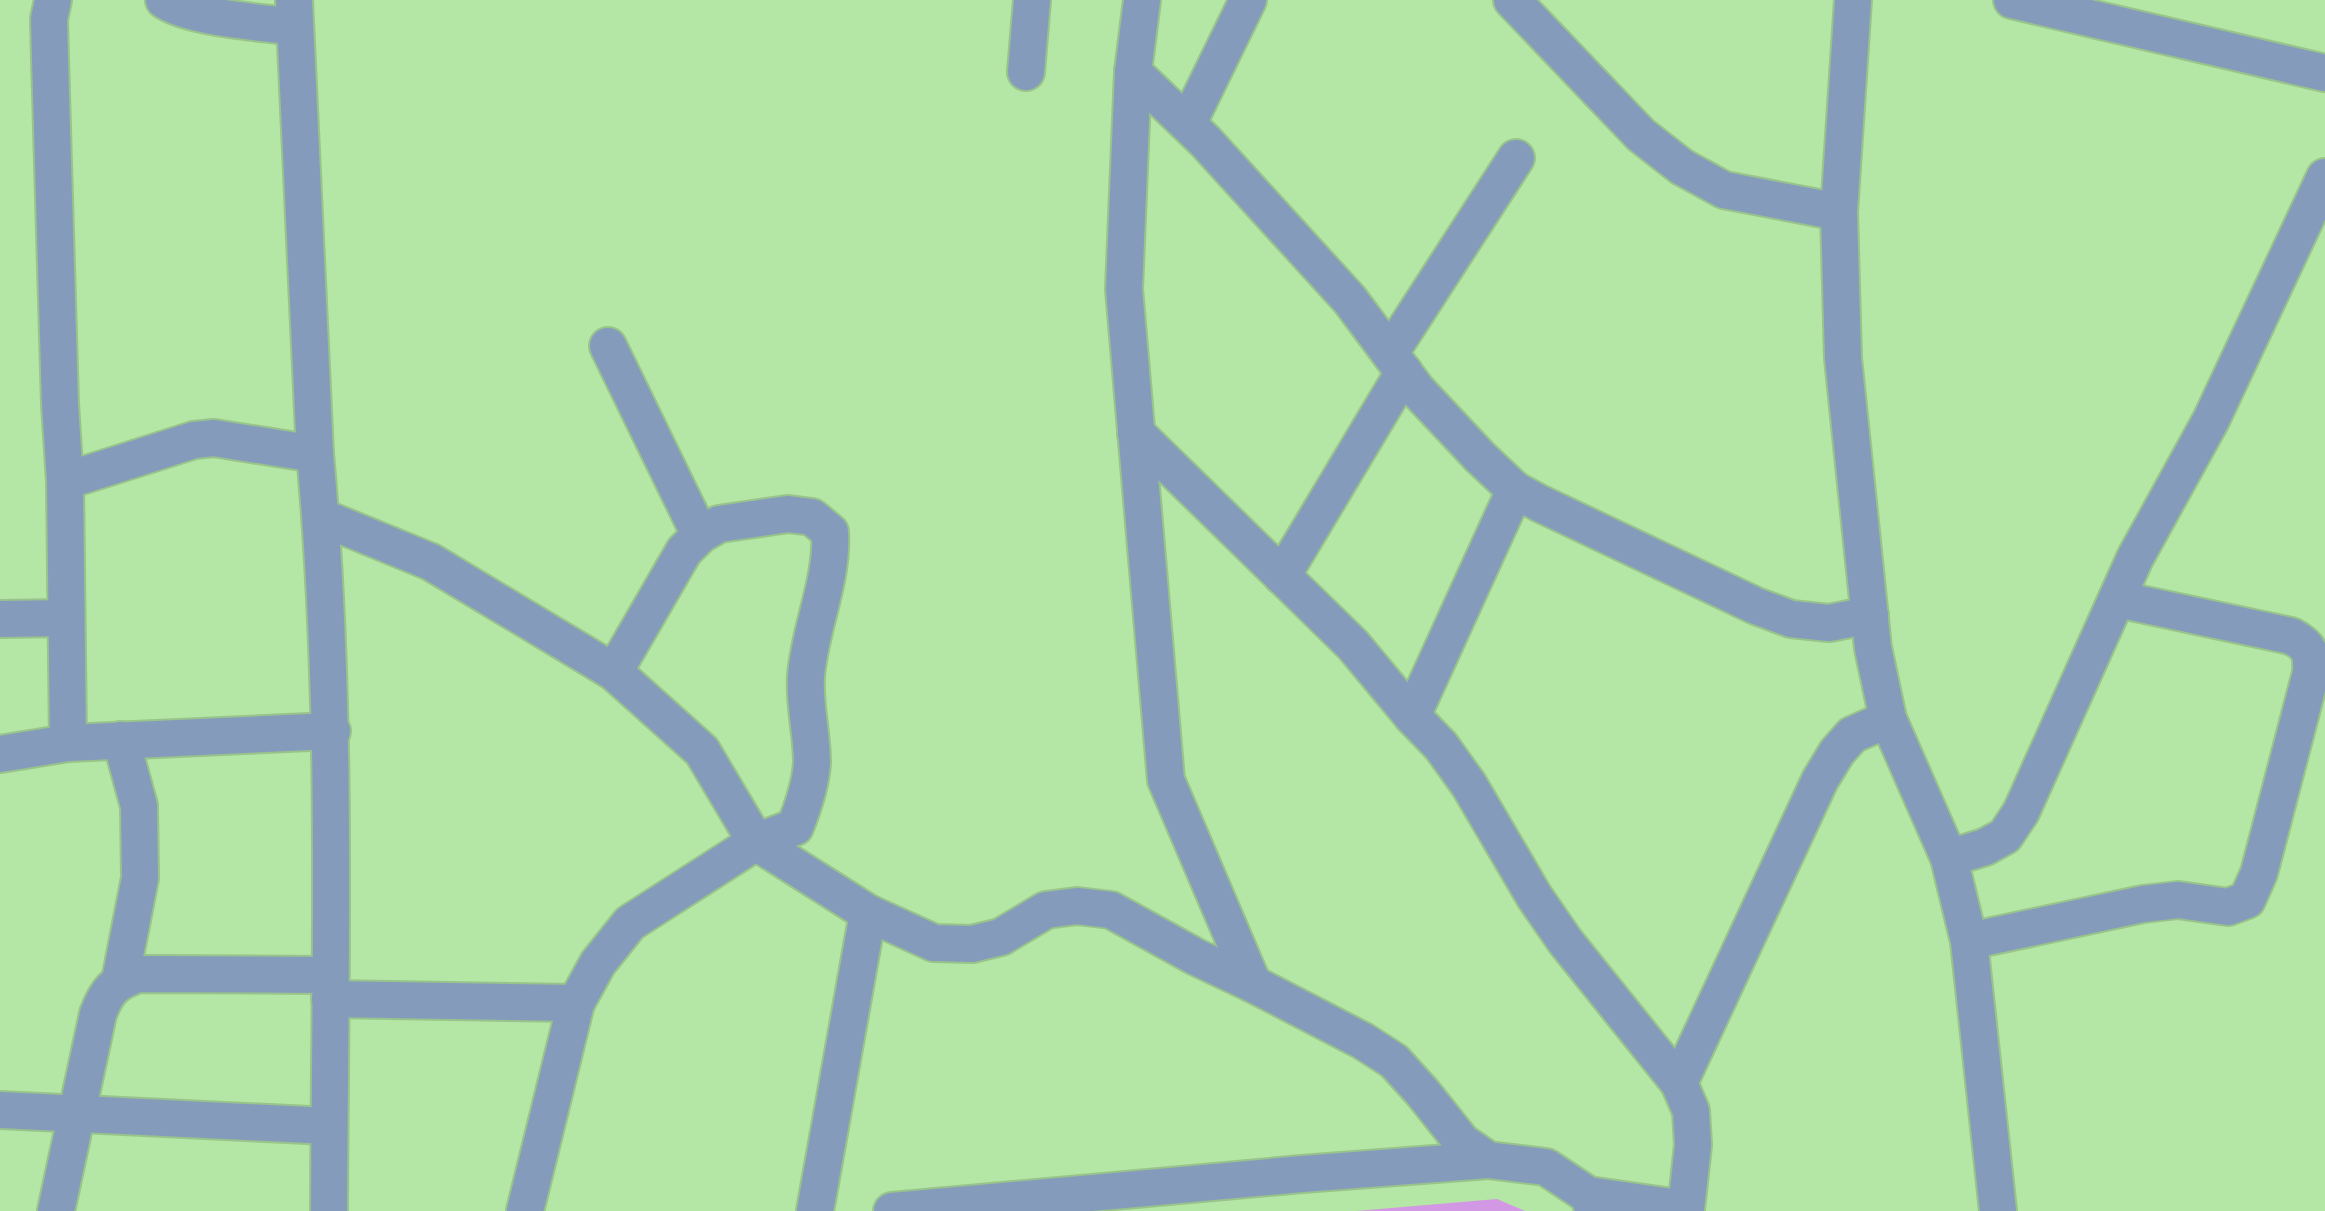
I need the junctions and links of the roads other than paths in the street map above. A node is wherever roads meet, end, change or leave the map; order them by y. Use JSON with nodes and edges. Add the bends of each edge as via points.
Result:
{"nodes":[{"id":1,"x":53,"y":0,"type":"edge"},
{"id":2,"x":164,"y":0,"type":"edge"},
{"id":3,"x":1032,"y":0,"type":"edge"},
{"id":4,"x":1142,"y":0,"type":"edge"},
{"id":5,"x":1248,"y":0,"type":"edge"},
{"id":6,"x":1512,"y":0,"type":"edge"},
{"id":7,"x":1853,"y":0,"type":"edge"},
{"id":8,"x":2012,"y":0,"type":"edge"},
{"id":9,"x":294,"y":13,"type":"edge"},
{"id":10,"x":1026,"y":72,"type":"dead end"},
{"id":11,"x":1133,"y":72,"type":"junction"},
{"id":12,"x":2325,"y":73,"type":"edge"},
{"id":13,"x":1188,"y":123,"type":"junction"},
{"id":14,"x":1516,"y":158,"type":"dead end"},
{"id":15,"x":2325,"y":177,"type":"edge"},
{"id":16,"x":1839,"y":212,"type":"junction"},
{"id":17,"x":608,"y":346,"type":"dead end"},
{"id":18,"x":1397,"y":362,"type":"junction"},
{"id":19,"x":1136,"y":433,"type":"junction"},
{"id":20,"x":315,"y":454,"type":"junction"},
{"id":21,"x":65,"y":481,"type":"junction"},
{"id":22,"x":1515,"y":490,"type":"junction"},
{"id":23,"x":321,"y":517,"type":"junction"},
{"id":24,"x":700,"y":535,"type":"junction"},
{"id":25,"x":1282,"y":576,"type":"junction"},
{"id":26,"x":2117,"y":599,"type":"junction"},
{"id":27,"x":1870,"y":615,"type":"junction"},
{"id":28,"x":66,"y":618,"type":"junction"},
{"id":29,"x":0,"y":619,"type":"edge"},
{"id":30,"x":614,"y":672,"type":"junction"},
{"id":31,"x":1412,"y":716,"type":"junction"},
{"id":32,"x":1888,"y":719,"type":"junction"},
{"id":33,"x":332,"y":731,"type":"junction"},
{"id":34,"x":121,"y":740,"type":"junction"},
{"id":35,"x":68,"y":743,"type":"junction"},
{"id":36,"x":0,"y":754,"type":"edge"},
{"id":37,"x":756,"y":842,"type":"junction"},
{"id":38,"x":1949,"y":858,"type":"junction"},
{"id":39,"x":868,"y":913,"type":"junction"},
{"id":40,"x":1969,"y":941,"type":"junction"},
{"id":41,"x":120,"y":981,"type":"junction"},
{"id":42,"x":1253,"y":984,"type":"junction"},
{"id":43,"x":330,"y":987,"type":"junction"},
{"id":44,"x":576,"y":1003,"type":"junction"},
{"id":45,"x":1679,"y":1083,"type":"junction"},
{"id":46,"x":0,"y":1110,"type":"edge"},
{"id":47,"x":77,"y":1112,"type":"junction"},
{"id":48,"x":329,"y":1126,"type":"junction"},
{"id":49,"x":1488,"y":1160,"type":"junction"},
{"id":50,"x":1591,"y":1203,"type":"edge"},
{"id":51,"x":1686,"y":1210,"type":"edge"},
{"id":52,"x":56,"y":1211,"type":"edge"},
{"id":53,"x":329,"y":1211,"type":"edge"},
{"id":54,"x":525,"y":1211,"type":"edge"},
{"id":55,"x":815,"y":1211,"type":"edge"},
{"id":56,"x":892,"y":1211,"type":"edge"},
{"id":57,"x":1998,"y":1211,"type":"edge"}],
"edges":[{"from":1,"to":21,"type":"street","via":[[49,19]]},
{"from":2,"to":9,"type":"street","via":[[196,13]]},
{"from":3,"to":10,"type":"street"},
{"from":4,"to":11,"type":"street"},
{"from":5,"to":13,"type":"street"},
{"from":6,"to":16,"type":"street","via":[[1641,135],[1682,167],[1724,190]]},
{"from":7,"to":16,"type":"street"},
{"from":8,"to":12,"type":"street"},
{"from":9,"to":20,"type":"street"},
{"from":11,"to":13,"type":"street"},
{"from":11,"to":19,"type":"street","via":[[1124,289]]},
{"from":13,"to":18,"type":"street","via":[[1350,300]]},
{"from":14,"to":18,"type":"street"},
{"from":15,"to":26,"type":"street","via":[[2211,420]]},
{"from":16,"to":27,"type":"street","via":[[1843,358]]},
{"from":17,"to":24,"type":"street"},
{"from":18,"to":22,"type":"street","via":[[1417,390]]},
{"from":18,"to":25,"type":"street"},
{"from":19,"to":25,"type":"street"},
{"from":19,"to":42,"type":"street","via":[[1166,780]]},
{"from":20,"to":21,"type":"street","via":[[214,438],[194,440]]},
{"from":20,"to":23,"type":"street"},
{"from":21,"to":28,"type":"street"},
{"from":22,"to":27,"type":"street","via":[[1791,619],[1829,623]]},
{"from":22,"to":31,"type":"street"},
{"from":23,"to":30,"type":"street","via":[[431,562]]},
{"from":23,"to":33,"type":"street"},
{"from":24,"to":30,"type":"street","via":[[684,551]]},
{"from":24,"to":37,"type":"street","via":[[719,524],[788,514],[812,517],[830,532],[831,553],[806,675],[812,763],[804,804],[795,827]]},
{"from":25,"to":31,"type":"street","via":[[1353,645]]},
{"from":26,"to":38,"type":"street","via":[[2021,812],[2005,836]]},
{"from":26,"to":40,"type":"street","via":[[2291,636],[2305,644],[2312,658],[2311,673],[2259,873],[2247,900],[2228,907],[2178,900],[2143,904]]},
{"from":27,"to":32,"type":"street"},
{"from":28,"to":29,"type":"street"},
{"from":28,"to":35,"type":"street"},
{"from":30,"to":37,"type":"street","via":[[702,751]]},
{"from":31,"to":45,"type":"street","via":[[1469,785],[1565,941]]},
{"from":32,"to":38,"type":"street"},
{"from":32,"to":45,"type":"street","via":[[1852,735],[1820,780]]},
{"from":33,"to":34,"type":"street"},
{"from":33,"to":43,"type":"street"},
{"from":34,"to":35,"type":"street"},
{"from":34,"to":41,"type":"street","via":[[139,806],[140,878]]},
{"from":35,"to":36,"type":"street"},
{"from":37,"to":39,"type":"street"},
{"from":37,"to":44,"type":"street","via":[[630,923],[598,963]]},
{"from":38,"to":40,"type":"street"},
{"from":39,"to":42,"type":"street","via":[[934,943],[972,944],[1001,937],[1046,910],[1111,910]]},
{"from":39,"to":55,"type":"street"},
{"from":40,"to":57,"type":"street"},
{"from":41,"to":43,"type":"street","via":[[138,974]]},
{"from":41,"to":47,"type":"street","via":[[105,996],[98,1014]]},
{"from":42,"to":49,"type":"street","via":[[1394,1061],[1462,1142]]},
{"from":43,"to":44,"type":"street"},
{"from":43,"to":48,"type":"street"},
{"from":44,"to":54,"type":"street"},
{"from":45,"to":51,"type":"street","via":[[1691,1111],[1693,1145]]},
{"from":46,"to":47,"type":"street"},
{"from":47,"to":48,"type":"street"},
{"from":47,"to":52,"type":"street"},
{"from":48,"to":53,"type":"street"},
{"from":49,"to":50,"type":"street","via":[[1546,1167]]},
{"from":49,"to":56,"type":"street"},
{"from":50,"to":51,"type":"street"}]}
